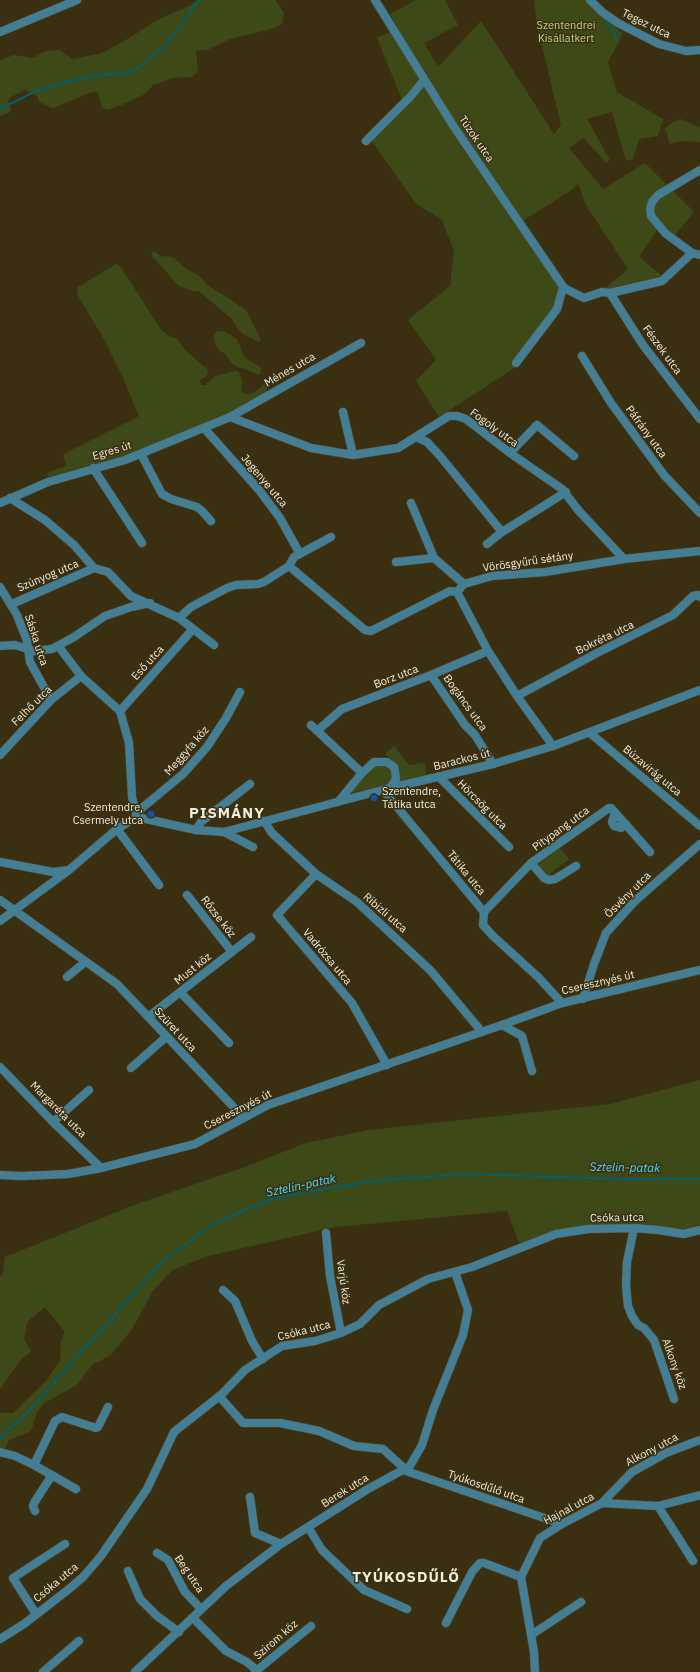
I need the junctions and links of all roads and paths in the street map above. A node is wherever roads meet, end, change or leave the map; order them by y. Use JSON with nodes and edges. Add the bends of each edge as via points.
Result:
{"nodes":[{"id":1,"x":77,"y":0,"type":"edge"},
{"id":2,"x":374,"y":0,"type":"edge"},
{"id":3,"x":590,"y":0,"type":"edge"},
{"id":4,"x":0,"y":32,"type":"edge"},
{"id":5,"x":700,"y":50,"type":"edge"},
{"id":6,"x":424,"y":80,"type":"junction"},
{"id":7,"x":366,"y":141,"type":"dead end"},
{"id":8,"x":700,"y":170,"type":"edge"},
{"id":9,"x":696,"y":254,"type":"edge"},
{"id":10,"x":564,"y":288,"type":"junction"},
{"id":11,"x":610,"y":293,"type":"junction"},
{"id":12,"x":361,"y":343,"type":"dead end"},
{"id":13,"x":582,"y":356,"type":"dead end"},
{"id":14,"x":516,"y":363,"type":"dead end"},
{"id":15,"x":343,"y":412,"type":"dead end"},
{"id":16,"x":230,"y":417,"type":"junction"},
{"id":17,"x":700,"y":419,"type":"edge"},
{"id":18,"x":204,"y":428,"type":"junction"},
{"id":19,"x":416,"y":437,"type":"junction"},
{"id":20,"x":510,"y":453,"type":"junction"},
{"id":21,"x":142,"y":454,"type":"junction"},
{"id":22,"x":353,"y":455,"type":"junction"},
{"id":23,"x":574,"y":456,"type":"dead end"},
{"id":24,"x":93,"y":468,"type":"junction"},
{"id":25,"x":566,"y":492,"type":"junction"},
{"id":26,"x":10,"y":498,"type":"junction"},
{"id":27,"x":0,"y":503,"type":"edge"},
{"id":28,"x":411,"y":503,"type":"dead end"},
{"id":29,"x":700,"y":513,"type":"edge"},
{"id":30,"x":211,"y":521,"type":"dead end"},
{"id":31,"x":502,"y":532,"type":"junction"},
{"id":32,"x":331,"y":537,"type":"dead end"},
{"id":33,"x":142,"y":543,"type":"dead end"},
{"id":34,"x":487,"y":544,"type":"dead end"},
{"id":35,"x":700,"y":551,"type":"edge"},
{"id":36,"x":300,"y":554,"type":"junction"},
{"id":37,"x":434,"y":558,"type":"junction"},
{"id":38,"x":624,"y":560,"type":"junction"},
{"id":39,"x":396,"y":562,"type":"dead end"},
{"id":40,"x":289,"y":566,"type":"junction"},
{"id":41,"x":94,"y":568,"type":"junction"},
{"id":42,"x":464,"y":584,"type":"junction"},
{"id":43,"x":0,"y":587,"type":"edge"},
{"id":44,"x":457,"y":592,"type":"junction"},
{"id":45,"x":699,"y":596,"type":"edge"},
{"id":46,"x":12,"y":604,"type":"junction"},
{"id":47,"x":150,"y":604,"type":"junction"},
{"id":48,"x":179,"y":618,"type":"junction"},
{"id":49,"x":193,"y":629,"type":"junction"},
{"id":50,"x":214,"y":645,"type":"dead end"},
{"id":51,"x":0,"y":646,"type":"edge"},
{"id":52,"x":59,"y":647,"type":"junction"},
{"id":53,"x":28,"y":650,"type":"junction"},
{"id":54,"x":488,"y":651,"type":"junction"},
{"id":55,"x":431,"y":675,"type":"junction"},
{"id":56,"x":81,"y":676,"type":"junction"},
{"id":57,"x":700,"y":690,"type":"edge"},
{"id":58,"x":240,"y":692,"type":"dead end"},
{"id":59,"x":517,"y":696,"type":"junction"},
{"id":60,"x":51,"y":700,"type":"junction"},
{"id":61,"x":120,"y":711,"type":"junction"},
{"id":62,"x":311,"y":725,"type":"dead end"},
{"id":63,"x":317,"y":731,"type":"junction"},
{"id":64,"x":590,"y":733,"type":"junction"},
{"id":65,"x":553,"y":746,"type":"junction"},
{"id":66,"x":0,"y":755,"type":"edge"},
{"id":67,"x":493,"y":764,"type":"junction"},
{"id":68,"x":362,"y":772,"type":"junction"},
{"id":69,"x":439,"y":777,"type":"junction"},
{"id":70,"x":250,"y":784,"type":"dead end"},
{"id":71,"x":386,"y":789,"type":"junction"},
{"id":72,"x":338,"y":802,"type":"junction"},
{"id":73,"x":137,"y":815,"type":"junction"},
{"id":74,"x":264,"y":820,"type":"junction"},
{"id":75,"x":700,"y":826,"type":"edge"},
{"id":76,"x":117,"y":829,"type":"junction"},
{"id":77,"x":196,"y":830,"type":"junction"},
{"id":78,"x":224,"y":832,"type":"junction"},
{"id":79,"x":700,"y":844,"type":"edge"},
{"id":80,"x":253,"y":847,"type":"dead end"},
{"id":81,"x":509,"y":848,"type":"dead end"},
{"id":82,"x":650,"y":852,"type":"dead end"},
{"id":83,"x":0,"y":862,"type":"edge"},
{"id":84,"x":532,"y":863,"type":"junction"},
{"id":85,"x":576,"y":866,"type":"dead end"},
{"id":86,"x":69,"y":870,"type":"junction"},
{"id":87,"x":316,"y":874,"type":"junction"},
{"id":88,"x":159,"y":886,"type":"dead end"},
{"id":89,"x":187,"y":895,"type":"dead end"},
{"id":90,"x":0,"y":900,"type":"edge"},
{"id":91,"x":14,"y":912,"type":"junction"},
{"id":92,"x":484,"y":912,"type":"junction"},
{"id":93,"x":0,"y":921,"type":"edge"},
{"id":94,"x":251,"y":937,"type":"dead end"},
{"id":95,"x":232,"y":952,"type":"junction"},
{"id":96,"x":85,"y":962,"type":"junction"},
{"id":97,"x":700,"y":970,"type":"edge"},
{"id":98,"x":67,"y":977,"type":"dead end"},
{"id":99,"x":181,"y":993,"type":"junction"},
{"id":100,"x":583,"y":999,"type":"junction"},
{"id":101,"x":562,"y":1002,"type":"junction"},
{"id":102,"x":148,"y":1017,"type":"junction"},
{"id":103,"x":502,"y":1025,"type":"junction"},
{"id":104,"x":482,"y":1032,"type":"junction"},
{"id":105,"x":166,"y":1037,"type":"junction"},
{"id":106,"x":229,"y":1043,"type":"dead end"},
{"id":107,"x":387,"y":1065,"type":"junction"},
{"id":108,"x":0,"y":1067,"type":"edge"},
{"id":109,"x":131,"y":1068,"type":"dead end"},
{"id":110,"x":532,"y":1071,"type":"dead end"},
{"id":111,"x":89,"y":1090,"type":"dead end"},
{"id":112,"x":243,"y":1117,"type":"junction"},
{"id":113,"x":52,"y":1122,"type":"junction"},
{"id":114,"x":101,"y":1168,"type":"junction"},
{"id":115,"x":0,"y":1175,"type":"edge"},
{"id":116,"x":634,"y":1228,"type":"junction"},
{"id":117,"x":700,"y":1230,"type":"edge"},
{"id":118,"x":326,"y":1233,"type":"dead end"},
{"id":119,"x":455,"y":1272,"type":"junction"},
{"id":120,"x":223,"y":1290,"type":"dead end"},
{"id":121,"x":341,"y":1333,"type":"junction"},
{"id":122,"x":263,"y":1359,"type":"junction"},
{"id":123,"x":219,"y":1396,"type":"junction"},
{"id":124,"x":674,"y":1399,"type":"dead end"},
{"id":125,"x":108,"y":1407,"type":"dead end"},
{"id":126,"x":700,"y":1440,"type":"edge"},
{"id":127,"x":0,"y":1452,"type":"edge"},
{"id":128,"x":34,"y":1465,"type":"junction"},
{"id":129,"x":404,"y":1470,"type":"junction"},
{"id":130,"x":52,"y":1475,"type":"junction"},
{"id":131,"x":76,"y":1489,"type":"dead end"},
{"id":132,"x":700,"y":1495,"type":"edge"},
{"id":133,"x":250,"y":1497,"type":"dead end"},
{"id":134,"x":602,"y":1503,"type":"junction"},
{"id":135,"x":658,"y":1506,"type":"junction"},
{"id":136,"x":36,"y":1511,"type":"dead end"},
{"id":137,"x":562,"y":1524,"type":"junction"},
{"id":138,"x":308,"y":1527,"type":"junction"},
{"id":139,"x":66,"y":1544,"type":"dead end"},
{"id":140,"x":281,"y":1544,"type":"junction"},
{"id":141,"x":157,"y":1553,"type":"dead end"},
{"id":142,"x":693,"y":1561,"type":"dead end"},
{"id":143,"x":128,"y":1571,"type":"dead end"},
{"id":144,"x":521,"y":1577,"type":"junction"},
{"id":145,"x":581,"y":1602,"type":"dead end"},
{"id":146,"x":201,"y":1609,"type":"junction"},
{"id":147,"x":407,"y":1609,"type":"dead end"},
{"id":148,"x":36,"y":1614,"type":"junction"},
{"id":149,"x":193,"y":1618,"type":"junction"},
{"id":150,"x":446,"y":1623,"type":"dead end"},
{"id":151,"x":311,"y":1626,"type":"dead end"},
{"id":152,"x":179,"y":1632,"type":"junction"},
{"id":153,"x":531,"y":1635,"type":"junction"},
{"id":154,"x":0,"y":1639,"type":"edge"},
{"id":155,"x":79,"y":1641,"type":"dead end"},
{"id":156,"x":43,"y":1672,"type":"edge"},
{"id":157,"x":136,"y":1672,"type":"edge"},
{"id":158,"x":256,"y":1672,"type":"edge"},
{"id":159,"x":535,"y":1672,"type":"edge"}],
"edges":[{"from":1,"to":4,"type":"street"},
{"from":2,"to":6,"type":"street","name":"Túzok utca"},
{"from":3,"to":5,"type":"street","name":"Tegez utca","via":[[618,23],[659,44],[686,51]]},
{"from":6,"to":7,"type":"street"},
{"from":6,"to":10,"type":"street","name":"Túzok utca"},
{"from":8,"to":9,"type":"street","via":[[658,195],[650,209],[651,216],[665,233]]},
{"from":9,"to":11,"type":"street","name":"Túzok utca","via":[[662,281]]},
{"from":10,"to":11,"type":"street","name":"Túzok utca","via":[[584,298],[602,292]]},
{"from":10,"to":14,"type":"street","via":[[557,309]]},
{"from":11,"to":17,"type":"street","name":"Fészek utca","via":[[643,345]]},
{"from":12,"to":16,"type":"street","name":"Ménes utca"},
{"from":13,"to":29,"type":"street","name":"Páfrány utca","via":[[611,403],[664,475]]},
{"from":15,"to":22,"type":"street"},
{"from":16,"to":18,"type":"street","name":"Egres út"},
{"from":16,"to":22,"type":"street","name":"Fogoly utca","via":[[311,448]]},
{"from":18,"to":21,"type":"street","name":"Egres út"},
{"from":18,"to":36,"type":"street","name":"Jegenye utca","via":[[264,496]]},
{"from":19,"to":20,"type":"street","name":"Fogoly utca","via":[[449,416],[457,416],[466,419]]},
{"from":19,"to":22,"type":"street","name":"Fogoly utca","via":[[398,448]]},
{"from":19,"to":31,"type":"street","via":[[427,442],[440,456]]},
{"from":20,"to":23,"type":"street","via":[[537,425]]},
{"from":20,"to":25,"type":"street","name":"Fogoly utca"},
{"from":21,"to":24,"type":"street","name":"Egres út"},
{"from":21,"to":30,"type":"street","via":[[162,494],[198,507]]},
{"from":24,"to":26,"type":"street","name":"Egres út","via":[[48,482]]},
{"from":24,"to":33,"type":"street"},
{"from":25,"to":31,"type":"street"},
{"from":25,"to":38,"type":"street","name":"Fogoly utca","via":[[579,511]]},
{"from":26,"to":27,"type":"street","name":"Egres út"},
{"from":26,"to":41,"type":"street","via":[[51,524]]},
{"from":28,"to":37,"type":"street"},
{"from":31,"to":34,"type":"street"},
{"from":32,"to":36,"type":"street"},
{"from":35,"to":38,"type":"street","name":"Vörösgyűrű sétány"},
{"from":36,"to":40,"type":"street","via":[[294,557]]},
{"from":37,"to":39,"type":"street"},
{"from":37,"to":42,"type":"street"},
{"from":38,"to":42,"type":"street","name":"Vörösgyűrű sétány","via":[[545,572],[492,576]]},
{"from":40,"to":44,"type":"street","via":[[365,630],[371,631],[450,592]]},
{"from":40,"to":48,"type":"street","via":[[264,582],[236,585],[220,591],[191,607]]},
{"from":41,"to":46,"type":"street","name":"Szúnyog utca"},
{"from":41,"to":47,"type":"street","via":[[108,572],[131,596]]},
{"from":42,"to":44,"type":"street"},
{"from":43,"to":46,"type":"street","name":"Sáska utca"},
{"from":44,"to":54,"type":"street"},
{"from":45,"to":59,"type":"street","name":"Bokréta utca","via":[[693,596],[673,616]]},
{"from":46,"to":53,"type":"street","name":"Sáska utca","via":[[28,641]]},
{"from":47,"to":48,"type":"street"},
{"from":47,"to":52,"type":"street","via":[[105,616]]},
{"from":48,"to":49,"type":"street"},
{"from":49,"to":50,"type":"street"},
{"from":49,"to":61,"type":"street","name":"Eső utca"},
{"from":51,"to":53,"type":"street","via":[[15,645]]},
{"from":52,"to":53,"type":"street","via":[[46,651]]},
{"from":52,"to":56,"type":"street"},
{"from":53,"to":60,"type":"street","name":"Sáska utca","via":[[30,662]]},
{"from":54,"to":55,"type":"street","name":"Borz utca"},
{"from":54,"to":59,"type":"street"},
{"from":55,"to":63,"type":"street","name":"Borz utca","via":[[342,710]]},
{"from":55,"to":67,"type":"street","name":"Bogáncs utca"},
{"from":56,"to":60,"type":"street","name":"Felhő utca"},
{"from":56,"to":61,"type":"street"},
{"from":57,"to":64,"type":"street","name":"Barackos út"},
{"from":58,"to":73,"type":"street","name":"Meggyfa köz","via":[[207,747],[183,774]]},
{"from":59,"to":65,"type":"street"},
{"from":60,"to":66,"type":"street","name":"Felhő utca"},
{"from":61,"to":73,"type":"street","via":[[129,743],[132,797]]},
{"from":62,"to":63,"type":"street"},
{"from":63,"to":68,"type":"street"},
{"from":64,"to":65,"type":"street","name":"Barackos út"},
{"from":64,"to":75,"type":"street","name":"Búzavirág utca"},
{"from":65,"to":67,"type":"street","name":"Barackos út"},
{"from":67,"to":69,"type":"street","name":"Barackos út"},
{"from":68,"to":71,"type":"street","via":[[374,762],[383,761],[390,764],[394,767],[396,779]]},
{"from":68,"to":72,"type":"street"},
{"from":69,"to":71,"type":"street","name":"Barackos út"},
{"from":69,"to":81,"type":"street","name":"Hörcsög utca"},
{"from":70,"to":77,"type":"street","via":[[201,822]]},
{"from":71,"to":72,"type":"street","name":"Barackos út"},
{"from":71,"to":92,"type":"street","name":"Tátika utca"},
{"from":72,"to":74,"type":"street","name":"Barackos út"},
{"from":73,"to":76,"type":"street"},
{"from":73,"to":77,"type":"street","name":"Barackos út"},
{"from":74,"to":78,"type":"street","name":"Barackos út"},
{"from":74,"to":87,"type":"street","name":"Ribizli utca","via":[[272,833]]},
{"from":76,"to":86,"type":"street"},
{"from":76,"to":88,"type":"street"},
{"from":77,"to":78,"type":"street","name":"Barackos út"},
{"from":78,"to":80,"type":"street","name":"Barackos út"},
{"from":79,"to":100,"type":"street","name":"Ösvény utca","via":[[635,901],[606,933]]},
{"from":82,"to":84,"type":"street","name":"Pitypang utca","via":[[611,808]]},
{"from":83,"to":86,"type":"street","via":[[53,872]]},
{"from":84,"to":85,"type":"street","via":[[544,878],[549,880]]},
{"from":84,"to":92,"type":"street","name":"Pitypang utca"},
{"from":86,"to":91,"type":"street"},
{"from":87,"to":104,"type":"street","name":"Ribizli utca","via":[[357,902],[397,938],[431,971]]},
{"from":87,"to":107,"type":"street","name":"Vadrózsa utca","via":[[277,915],[352,1003]]},
{"from":89,"to":95,"type":"street","name":"Rőzse köz"},
{"from":90,"to":91,"type":"street","name":"Szüret utca"},
{"from":91,"to":93,"type":"street"},
{"from":91,"to":96,"type":"street","name":"Szüret utca"},
{"from":92,"to":101,"type":"street","name":"Tátika utca","via":[[483,925],[488,931]]},
{"from":94,"to":95,"type":"street","name":"Must köz"},
{"from":95,"to":99,"type":"street","name":"Must köz"},
{"from":96,"to":98,"type":"street"},
{"from":96,"to":102,"type":"street","name":"Szüret utca","via":[[117,984]]},
{"from":97,"to":100,"type":"street","name":"Cseresznyés út"},
{"from":99,"to":102,"type":"street","name":"Must köz"},
{"from":99,"to":106,"type":"street"},
{"from":100,"to":101,"type":"street","name":"Cseresznyés út"},
{"from":101,"to":103,"type":"street","name":"Cseresznyés út"},
{"from":102,"to":105,"type":"street","name":"Szüret utca"},
{"from":103,"to":104,"type":"street","name":"Cseresznyés út"},
{"from":103,"to":110,"type":"street","via":[[522,1036]]},
{"from":104,"to":107,"type":"street","name":"Cseresznyés út"},
{"from":105,"to":109,"type":"street"},
{"from":105,"to":112,"type":"street","name":"Szüret utca"},
{"from":107,"to":112,"type":"street","name":"Cseresznyés út","via":[[268,1105]]},
{"from":108,"to":113,"type":"street","name":"Margaréta utca"},
{"from":111,"to":113,"type":"street"},
{"from":112,"to":114,"type":"street","name":"Cseresznyés út","via":[[217,1134],[195,1144]]},
{"from":113,"to":114,"type":"street","name":"Margaréta utca"},
{"from":114,"to":115,"type":"street","name":"Cseresznyés út","via":[[68,1174]]},
{"from":116,"to":117,"type":"street","name":"Csóka utca","via":[[684,1234]]},
{"from":116,"to":119,"type":"street","name":"Csóka utca","via":[[588,1229],[556,1234]]},
{"from":116,"to":124,"type":"street","name":"Alkony köz","via":[[627,1262],[628,1306],[638,1325],[654,1340]]},
{"from":118,"to":121,"type":"street","name":"Varjú köz","via":[[330,1276]]},
{"from":119,"to":121,"type":"street","name":"Csóka utca","via":[[428,1279],[409,1288],[379,1305],[360,1324]]},
{"from":119,"to":129,"type":"street","name":"Berek utca","via":[[468,1310],[463,1335],[433,1410],[422,1446],[410,1466]]},
{"from":120,"to":122,"type":"street","via":[[235,1301],[252,1341]]},
{"from":121,"to":122,"type":"street","name":"Csóka utca","via":[[315,1341],[282,1346]]},
{"from":122,"to":123,"type":"street","name":"Csóka utca","via":[[246,1370]]},
{"from":123,"to":129,"type":"street","name":"Tyúkosdűlő utca","via":[[243,1423],[280,1423],[319,1431],[354,1446],[383,1449]]},
{"from":123,"to":148,"type":"street","name":"Csóka utca","via":[[174,1432],[147,1489],[101,1556],[83,1577]]},
{"from":125,"to":128,"type":"street","via":[[96,1428],[62,1417],[55,1421]]},
{"from":126,"to":134,"type":"street","name":"Alkony utca","via":[[666,1453],[632,1472]]},
{"from":127,"to":128,"type":"street"},
{"from":128,"to":130,"type":"street"},
{"from":129,"to":137,"type":"street","name":"Tyúkosdűlő utca"},
{"from":129,"to":138,"type":"street","name":"Berek utca","via":[[368,1489]]},
{"from":130,"to":131,"type":"street"},
{"from":130,"to":136,"type":"street","via":[[34,1503]]},
{"from":132,"to":135,"type":"street","name":"Hajnal utca"},
{"from":133,"to":140,"type":"street","via":[[255,1533]]},
{"from":134,"to":135,"type":"street","name":"Hajnal utca"},
{"from":134,"to":137,"type":"street","name":"Hajnal utca"},
{"from":135,"to":142,"type":"street"},
{"from":137,"to":144,"type":"street","name":"Hajnal utca","via":[[540,1538]]},
{"from":138,"to":140,"type":"street","name":"Berek utca"},
{"from":138,"to":147,"type":"street","via":[[322,1550],[364,1590]]},
{"from":139,"to":148,"type":"street","name":"Csóka utca","via":[[13,1578]]},
{"from":140,"to":146,"type":"street","name":"Berek utca","via":[[226,1586]]},
{"from":141,"to":146,"type":"street","name":"Beg utca","via":[[168,1560],[185,1592]]},
{"from":143,"to":152,"type":"street","via":[[140,1598],[157,1616]]},
{"from":144,"to":150,"type":"street","via":[[480,1563],[472,1572]]},
{"from":144,"to":153,"type":"street"},
{"from":145,"to":153,"type":"street"},
{"from":146,"to":149,"type":"street","name":"Berek utca"},
{"from":148,"to":154,"type":"street","name":"Csóka utca"},
{"from":149,"to":152,"type":"street","name":"Berek utca"},
{"from":149,"to":158,"type":"street","via":[[226,1651],[247,1662]]},
{"from":151,"to":158,"type":"street","name":"Szirom köz"},
{"from":152,"to":157,"type":"street","name":"Berek utca"},
{"from":153,"to":159,"type":"street"},
{"from":155,"to":156,"type":"street"}]}
